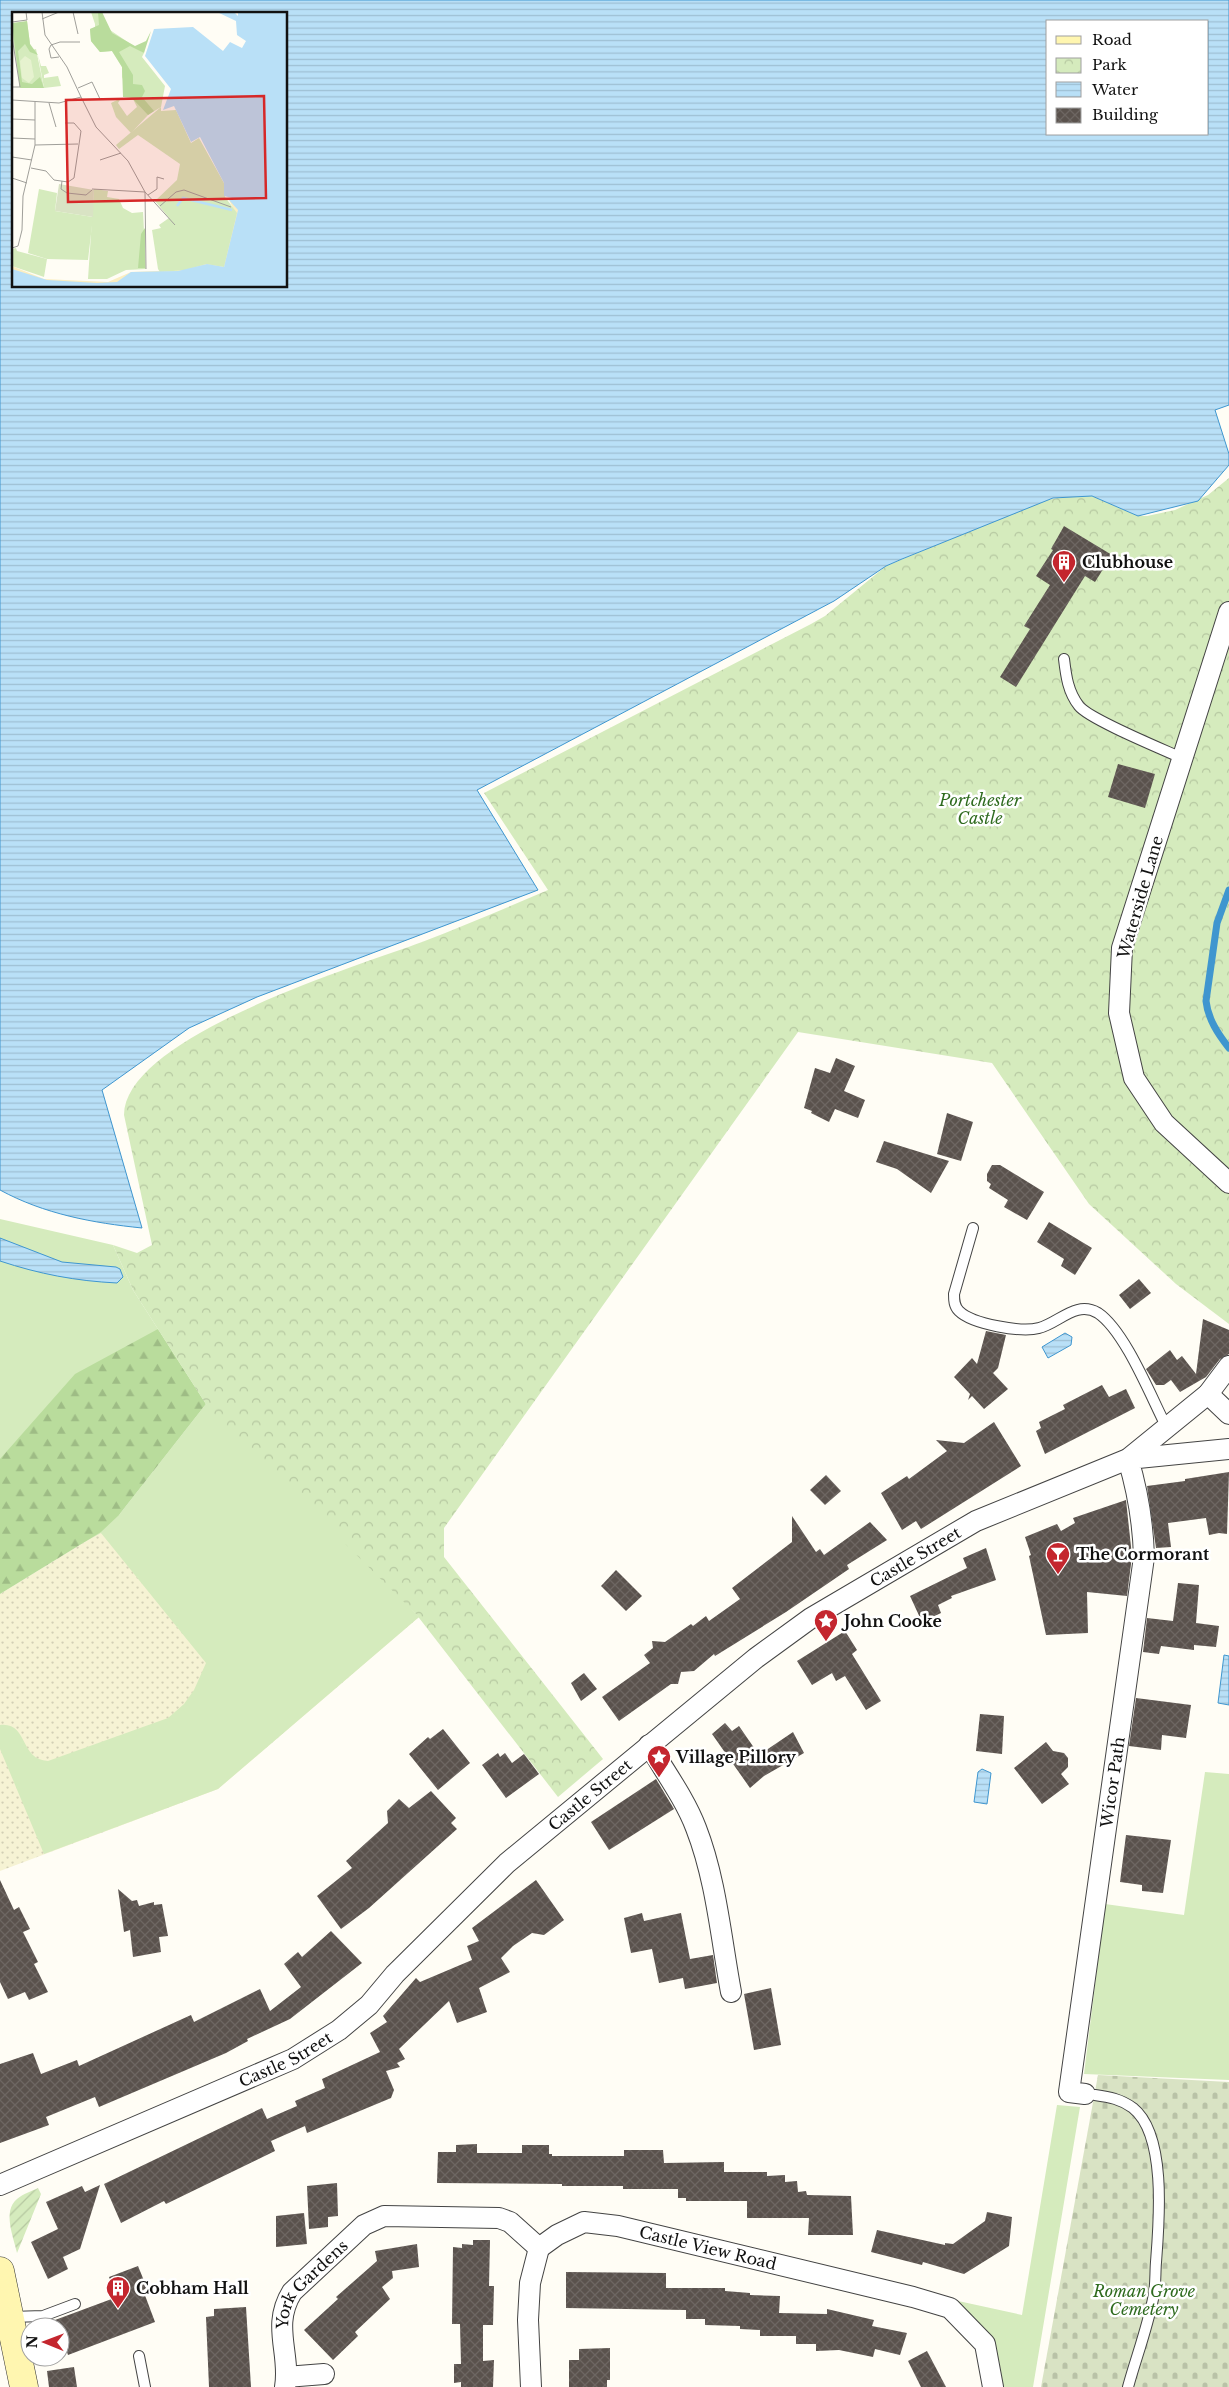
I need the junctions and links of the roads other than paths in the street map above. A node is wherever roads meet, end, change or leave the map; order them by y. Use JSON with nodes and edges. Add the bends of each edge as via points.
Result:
{"nodes":[{"id":1,"x":1229,"y":612,"type":"edge"},
{"id":2,"x":1064,"y":659,"type":"dead end"},
{"id":3,"x":1182,"y":758,"type":"junction"},
{"id":4,"x":1229,"y":1183,"type":"edge"},
{"id":5,"x":973,"y":1228,"type":"dead end"},
{"id":6,"x":1229,"y":1366,"type":"edge"},
{"id":7,"x":1208,"y":1394,"type":"junction"},
{"id":8,"x":1229,"y":1414,"type":"edge"},
{"id":9,"x":1166,"y":1426,"type":"junction"},
{"id":10,"x":1229,"y":1449,"type":"edge"},
{"id":11,"x":1128,"y":1459,"type":"junction"},
{"id":12,"x":650,"y":1745,"type":"junction"},
{"id":13,"x":731,"y":1992,"type":"dead end"},
{"id":14,"x":1090,"y":2094,"type":"joint"},
{"id":15,"x":0,"y":2185,"type":"edge"},
{"id":16,"x":540,"y":2248,"type":"junction"},
{"id":17,"x":0,"y":2271,"type":"edge"},
{"id":18,"x":75,"y":2304,"type":"dead end"},
{"id":19,"x":10,"y":2317,"type":"junction"},
{"id":20,"x":139,"y":2356,"type":"dead end"},
{"id":21,"x":324,"y":2374,"type":"dead end"},
{"id":22,"x":285,"y":2382,"type":"edge"},
{"id":23,"x":24,"y":2387,"type":"edge"},
{"id":24,"x":145,"y":2387,"type":"edge"},
{"id":25,"x":530,"y":2387,"type":"edge"},
{"id":26,"x":993,"y":2387,"type":"edge"},
{"id":27,"x":1128,"y":2387,"type":"edge"}],
"edges":[{"from":1,"to":3,"type":"street","name":"Waterside Lane"},
{"from":2,"to":3,"type":"lane","via":[[1068,688],[1080,707]]},
{"from":3,"to":4,"type":"street","name":"Waterside Lane","via":[[1122,948],[1119,1013],[1134,1078],[1164,1123]]},
{"from":5,"to":9,"type":"lane","via":[[954,1294],[958,1310],[976,1321],[1028,1330],[1040,1328],[1073,1310],[1087,1309],[1098,1313],[1119,1336]]},
{"from":6,"to":7,"type":"street","name":"Castle Street"},
{"from":7,"to":8,"type":"street"},
{"from":7,"to":9,"type":"street","name":"Castle Street"},
{"from":9,"to":11,"type":"street","name":"Castle Street"},
{"from":10,"to":11,"type":"street"},
{"from":11,"to":12,"type":"street","name":"Castle Street","via":[[976,1521],[827,1608],[756,1658]]},
{"from":11,"to":14,"type":"street","name":"Wicor Path","via":[[1144,1530],[1144,1557],[1069,2092]]},
{"from":12,"to":13,"type":"street","via":[[697,1829],[708,1867]]},
{"from":12,"to":15,"type":"street","name":"Castle Street","via":[[507,1863],[395,1974],[369,2005],[339,2030],[293,2059]]},
{"from":14,"to":27,"type":"lane","via":[[1116,2098],[1134,2109],[1145,2122],[1158,2167],[1154,2298]]},
{"from":16,"to":22,"type":"street","name":"York Gardens","via":[[510,2222],[499,2218],[384,2216],[364,2225],[287,2300],[281,2322]]},
{"from":16,"to":25,"type":"street","via":[[530,2283]]},
{"from":16,"to":26,"type":"street","name":"Castle View Road","via":[[557,2235],[584,2222],[618,2226],[950,2308],[985,2344]]},
{"from":17,"to":19,"type":"street"},
{"from":18,"to":19,"type":"lane","via":[[43,2316]]},
{"from":19,"to":23,"type":"street"},
{"from":20,"to":24,"type":"lane"},
{"from":21,"to":22,"type":"street","name":"York Gardens"}]}
